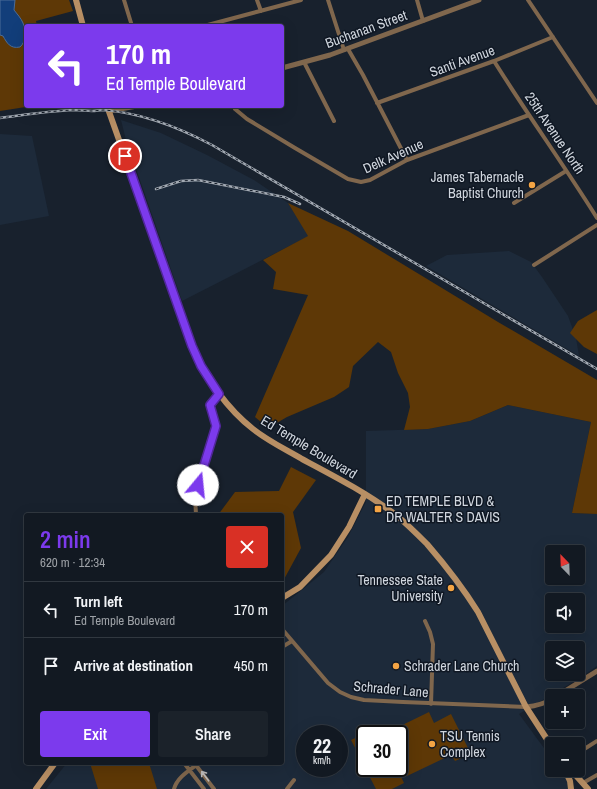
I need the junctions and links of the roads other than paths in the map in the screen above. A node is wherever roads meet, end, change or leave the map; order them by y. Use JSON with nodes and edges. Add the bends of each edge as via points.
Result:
{"nodes":[{"id":1,"x":76,"y":0,"type":"edge"},
{"id":2,"x":124,"y":0,"type":"edge"},
{"id":3,"x":257,"y":0,"type":"edge"},
{"id":4,"x":301,"y":0,"type":"edge"},
{"id":5,"x":328,"y":0,"type":"edge"},
{"id":6,"x":417,"y":0,"type":"edge"},
{"id":7,"x":479,"y":0,"type":"edge"},
{"id":8,"x":528,"y":0,"type":"edge"},
{"id":9,"x":261,"y":11,"type":"junction"},
{"id":10,"x":423,"y":21,"type":"junction"},
{"id":11,"x":83,"y":24,"type":"edge"},
{"id":12,"x":131,"y":24,"type":"edge"},
{"id":13,"x":212,"y":24,"type":"edge"},
{"id":14,"x":553,"y":37,"type":"junction"},
{"id":15,"x":346,"y":49,"type":"junction"},
{"id":16,"x":494,"y":61,"type":"junction"},
{"id":17,"x":304,"y":62,"type":"junction"},
{"id":18,"x":284,"y":67,"type":"edge"},
{"id":19,"x":378,"y":103,"type":"junction"},
{"id":20,"x":597,"y":103,"type":"edge"},
{"id":21,"x":118,"y":108,"type":"edge"},
{"id":22,"x":235,"y":108,"type":"edge"},
{"id":23,"x":108,"y":109,"type":"edge"},
{"id":24,"x":529,"y":114,"type":"junction"},
{"id":25,"x":334,"y":121,"type":"dead end"},
{"id":26,"x":408,"y":160,"type":"junction"},
{"id":27,"x":566,"y":171,"type":"junction"},
{"id":28,"x":514,"y":203,"type":"dead end"},
{"id":29,"x":597,"y":218,"type":"edge"},
{"id":30,"x":597,"y":225,"type":"edge"},
{"id":31,"x":534,"y":265,"type":"dead end"},
{"id":32,"x":219,"y":394,"type":"junction"},
{"id":33,"x":365,"y":494,"type":"junction"},
{"id":34,"x":196,"y":513,"type":"edge"},
{"id":35,"x":284,"y":597,"type":"edge"},
{"id":36,"x":425,"y":621,"type":"dead end"},
{"id":37,"x":284,"y":631,"type":"edge"},
{"id":38,"x":292,"y":641,"type":"junction"},
{"id":39,"x":284,"y":646,"type":"edge"},
{"id":40,"x":597,"y":671,"type":"edge"},
{"id":41,"x":568,"y":689,"type":"edge"},
{"id":42,"x":545,"y":703,"type":"edge"},
{"id":43,"x":431,"y":704,"type":"junction"},
{"id":44,"x":526,"y":708,"type":"junction"},
{"id":45,"x":545,"y":737,"type":"edge"},
{"id":46,"x":597,"y":741,"type":"edge"},
{"id":47,"x":585,"y":749,"type":"edge"},
{"id":48,"x":54,"y":765,"type":"edge"},
{"id":49,"x":185,"y":765,"type":"edge"},
{"id":50,"x":196,"y":765,"type":"edge"},
{"id":51,"x":198,"y":765,"type":"edge"},
{"id":52,"x":189,"y":770,"type":"junction"},
{"id":53,"x":597,"y":775,"type":"edge"},
{"id":54,"x":568,"y":777,"type":"edge"},
{"id":55,"x":577,"y":777,"type":"edge"},
{"id":56,"x":294,"y":780,"type":"dead end"},
{"id":57,"x":583,"y":783,"type":"junction"},
{"id":58,"x":36,"y":789,"type":"edge"},
{"id":59,"x":174,"y":789,"type":"edge"},
{"id":60,"x":204,"y":789,"type":"edge"},
{"id":61,"x":214,"y":789,"type":"edge"},
{"id":62,"x":287,"y":789,"type":"edge"},
{"id":63,"x":571,"y":789,"type":"edge"},
{"id":64,"x":588,"y":789,"type":"edge"}],
"edges":[{"from":1,"to":11,"type":"main road"},
{"from":2,"to":12,"type":"street"},
{"from":3,"to":9,"type":"street"},
{"from":4,"to":9,"type":"street"},
{"from":5,"to":15,"type":"street"},
{"from":6,"to":10,"type":"street"},
{"from":7,"to":10,"type":"street","name":"Buchanan Street"},
{"from":8,"to":14,"type":"street"},
{"from":9,"to":13,"type":"street"},
{"from":10,"to":15,"type":"street","name":"Buchanan Street"},
{"from":14,"to":16,"type":"street","name":"Santi Avenue"},
{"from":14,"to":20,"type":"street"},
{"from":15,"to":17,"type":"street","name":"Buchanan Street"},
{"from":15,"to":19,"type":"street"},
{"from":16,"to":19,"type":"street","name":"Santi Avenue"},
{"from":16,"to":24,"type":"street","name":"25th Avenue North"},
{"from":17,"to":18,"type":"street","name":"Buchanan Street"},
{"from":17,"to":25,"type":"street"},
{"from":19,"to":26,"type":"street"},
{"from":21,"to":23,"type":"street"},
{"from":22,"to":26,"type":"street","name":"Delk Avenue","via":[[247,119],[348,179],[361,182],[370,180]]},
{"from":23,"to":32,"type":"main road","name":"Ed Temple Boulevard","via":[[192,346]]},
{"from":24,"to":26,"type":"street","name":"Delk Avenue"},
{"from":24,"to":27,"type":"street","name":"25th Avenue North"},
{"from":27,"to":28,"type":"street"},
{"from":27,"to":29,"type":"street","name":"25th Avenue North"},
{"from":30,"to":31,"type":"street"},
{"from":32,"to":33,"type":"main road","name":"Ed Temple Boulevard","via":[[230,408],[269,440]]},
{"from":32,"to":34,"type":"street","via":[[210,405],[216,426],[195,495]]},
{"from":33,"to":35,"type":"main road","via":[[349,527],[331,555],[300,587]]},
{"from":33,"to":44,"type":"main road","name":"Ed Temple Boulevard","via":[[396,515],[417,534],[453,575],[478,612]]},
{"from":36,"to":43,"type":"street","via":[[433,644]]},
{"from":37,"to":38,"type":"street","name":"Schrader Lane"},
{"from":38,"to":39,"type":"street"},
{"from":38,"to":43,"type":"street","name":"Schrader Lane","via":[[328,683],[347,696],[364,700]]},
{"from":40,"to":41,"type":"street"},
{"from":42,"to":44,"type":"street"},
{"from":43,"to":44,"type":"street","name":"Schrader Lane"},
{"from":44,"to":45,"type":"main road","name":"Ed Temple Boulevard"},
{"from":46,"to":47,"type":"street"},
{"from":48,"to":58,"type":"main road"},
{"from":49,"to":52,"type":"street"},
{"from":50,"to":52,"type":"street"},
{"from":61,"to":51,"type":"street","one_way":true},
{"from":52,"to":59,"type":"street"},
{"from":52,"to":60,"type":"street"},
{"from":53,"to":57,"type":"street"},
{"from":54,"to":63,"type":"main road"},
{"from":55,"to":57,"type":"main road"},
{"from":56,"to":62,"type":"street"},
{"from":57,"to":64,"type":"main road"}]}
